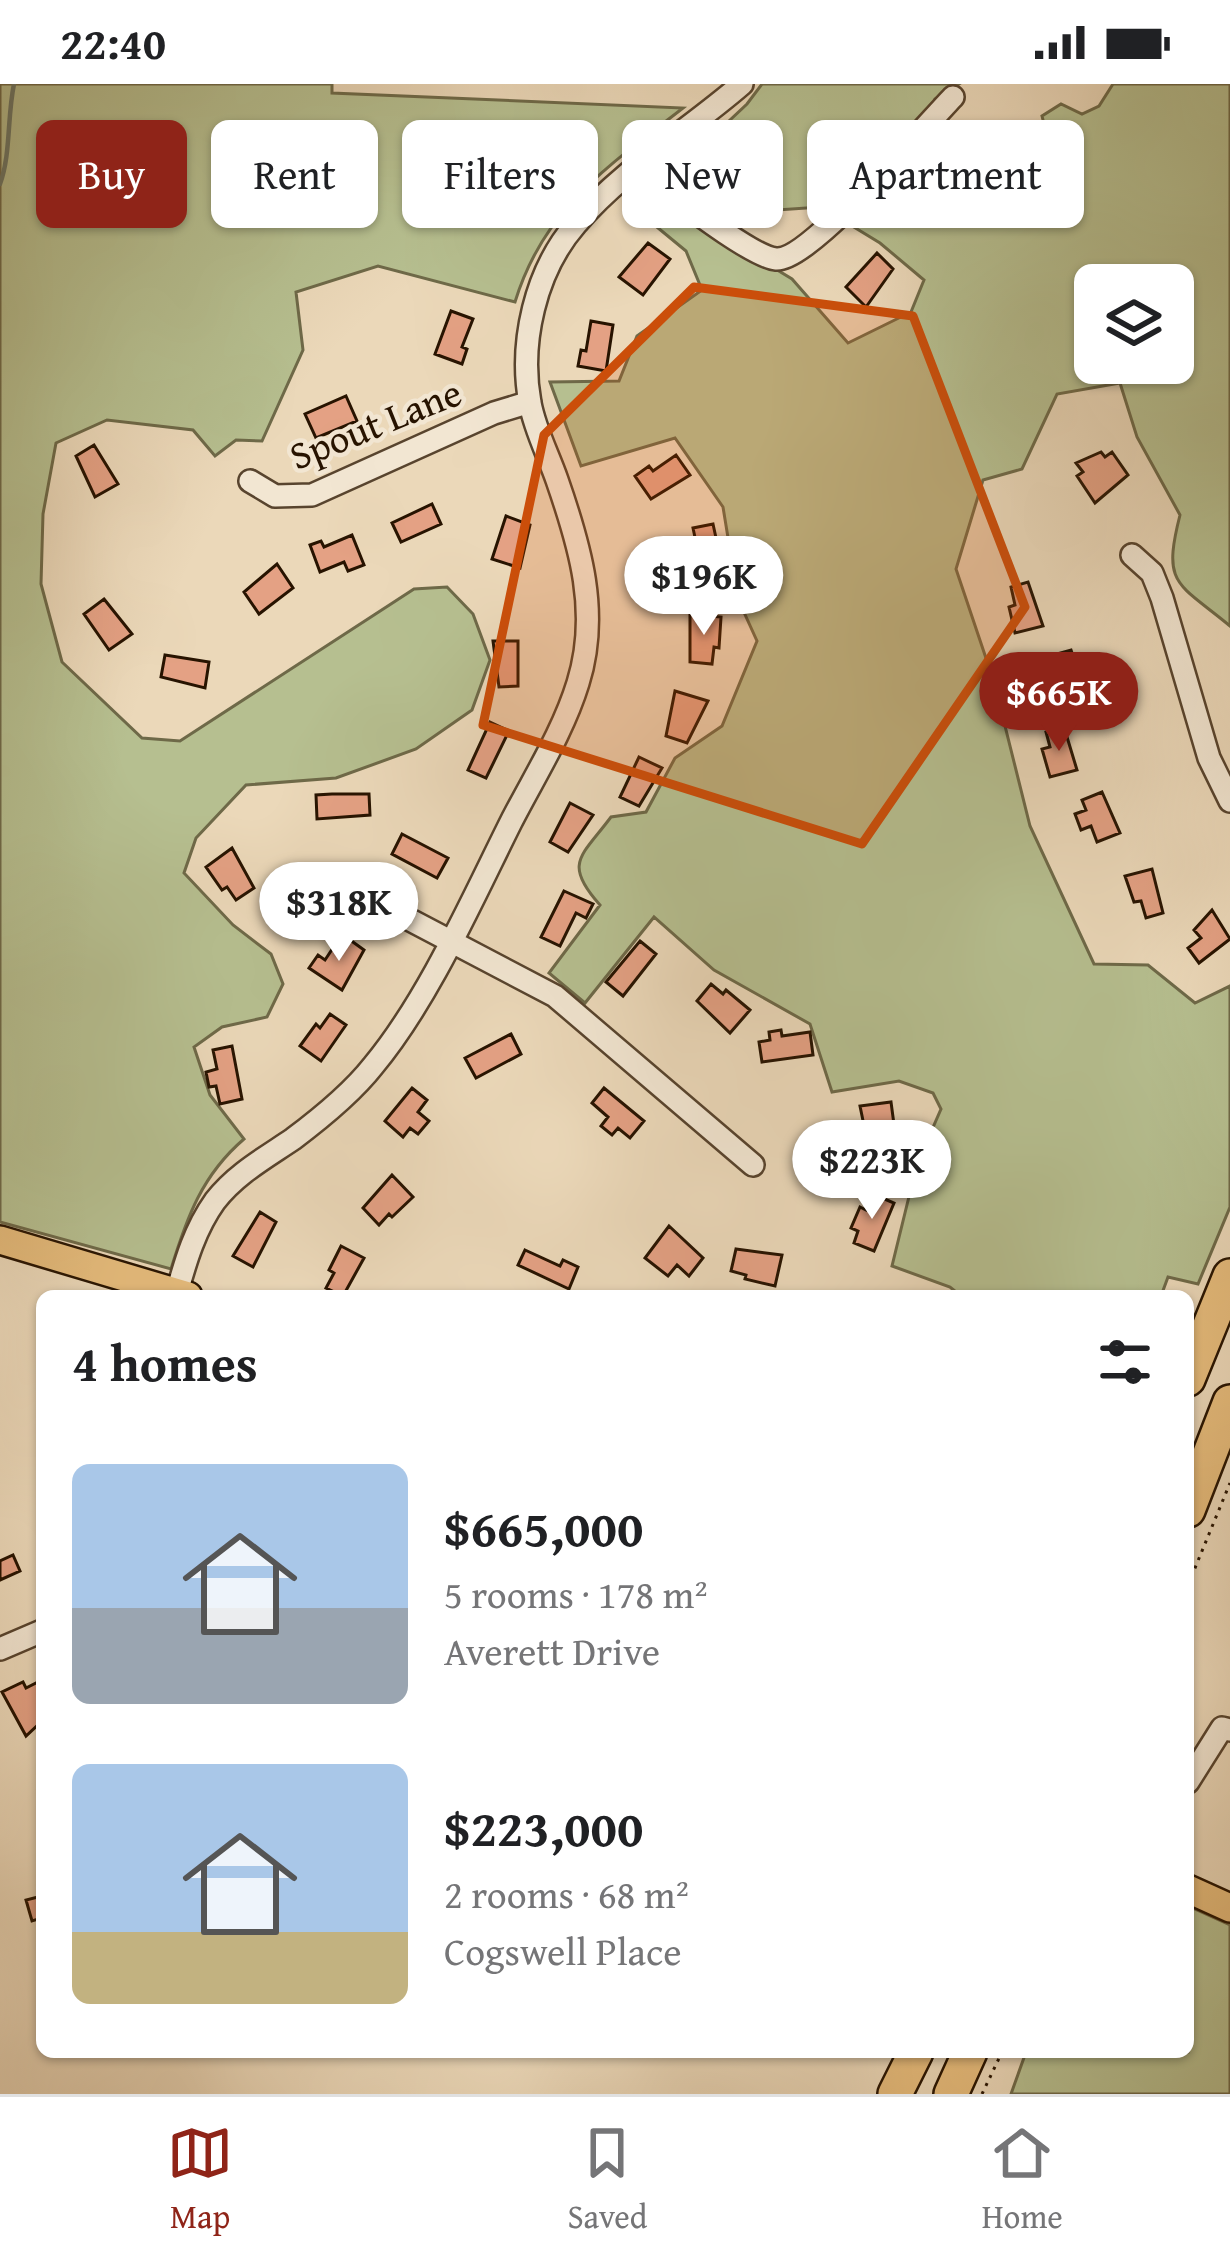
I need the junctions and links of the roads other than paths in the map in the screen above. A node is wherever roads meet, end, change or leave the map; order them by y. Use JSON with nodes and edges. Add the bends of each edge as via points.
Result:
{"nodes":[{"id":1,"x":742,"y":84,"type":"edge"},
{"id":2,"x":953,"y":97,"type":"dead end"},
{"id":3,"x":697,"y":120,"type":"edge"},
{"id":4,"x":622,"y":181,"type":"edge"},
{"id":5,"x":721,"y":228,"type":"edge"},
{"id":6,"x":530,"y":402,"type":"junction"},
{"id":7,"x":250,"y":481,"type":"dead end"},
{"id":8,"x":1132,"y":555,"type":"dead end"},
{"id":9,"x":1230,"y":801,"type":"edge"},
{"id":10,"x":336,"y":881,"type":"dead end"},
{"id":11,"x":450,"y":939,"type":"junction"},
{"id":12,"x":754,"y":1165,"type":"dead end"},
{"id":13,"x":0,"y":1240,"type":"edge"},
{"id":14,"x":1230,"y":1276,"type":"edge"},
{"id":15,"x":169,"y":1290,"type":"edge"},
{"id":16,"x":183,"y":1290,"type":"edge"},
{"id":17,"x":1194,"y":1364,"type":"edge"},
{"id":18,"x":1227,"y":1418,"type":"edge"},
{"id":19,"x":1194,"y":1496,"type":"edge"},
{"id":20,"x":36,"y":1634,"type":"edge"},
{"id":21,"x":0,"y":1649,"type":"edge"},
{"id":22,"x":1230,"y":1730,"type":"edge"},
{"id":23,"x":1194,"y":1772,"type":"edge"},
{"id":24,"x":1194,"y":1892,"type":"edge"},
{"id":25,"x":1230,"y":1908,"type":"edge"},
{"id":26,"x":913,"y":2058,"type":"edge"},
{"id":27,"x":967,"y":2058,"type":"edge"},
{"id":28,"x":895,"y":2094,"type":"edge"},
{"id":29,"x":951,"y":2094,"type":"edge"}],
"edges":[{"from":1,"to":3,"type":"street"},
{"from":2,"to":5,"type":"street","via":[[804,247],[770,259]]},
{"from":4,"to":6,"type":"street","via":[[574,226],[551,262],[529,332]]},
{"from":6,"to":7,"type":"street","name":"Spout Lane","via":[[312,495],[275,496]]},
{"from":6,"to":11,"type":"street","via":[[584,567],[585,650],[566,714]]},
{"from":8,"to":9,"type":"street","via":[[1152,572],[1209,758]]},
{"from":10,"to":11,"type":"street"},
{"from":11,"to":12,"type":"street","via":[[555,996]]},
{"from":11,"to":16,"type":"street","via":[[374,1066],[217,1199],[196,1233]]},
{"from":13,"to":15,"type":"main road"},
{"from":14,"to":17,"type":"highway"},
{"from":18,"to":19,"type":"highway"},
{"from":20,"to":21,"type":"street"},
{"from":22,"to":23,"type":"street","via":[[1222,1728]]},
{"from":24,"to":25,"type":"main road"},
{"from":26,"to":28,"type":"highway"},
{"from":27,"to":29,"type":"highway"}]}
